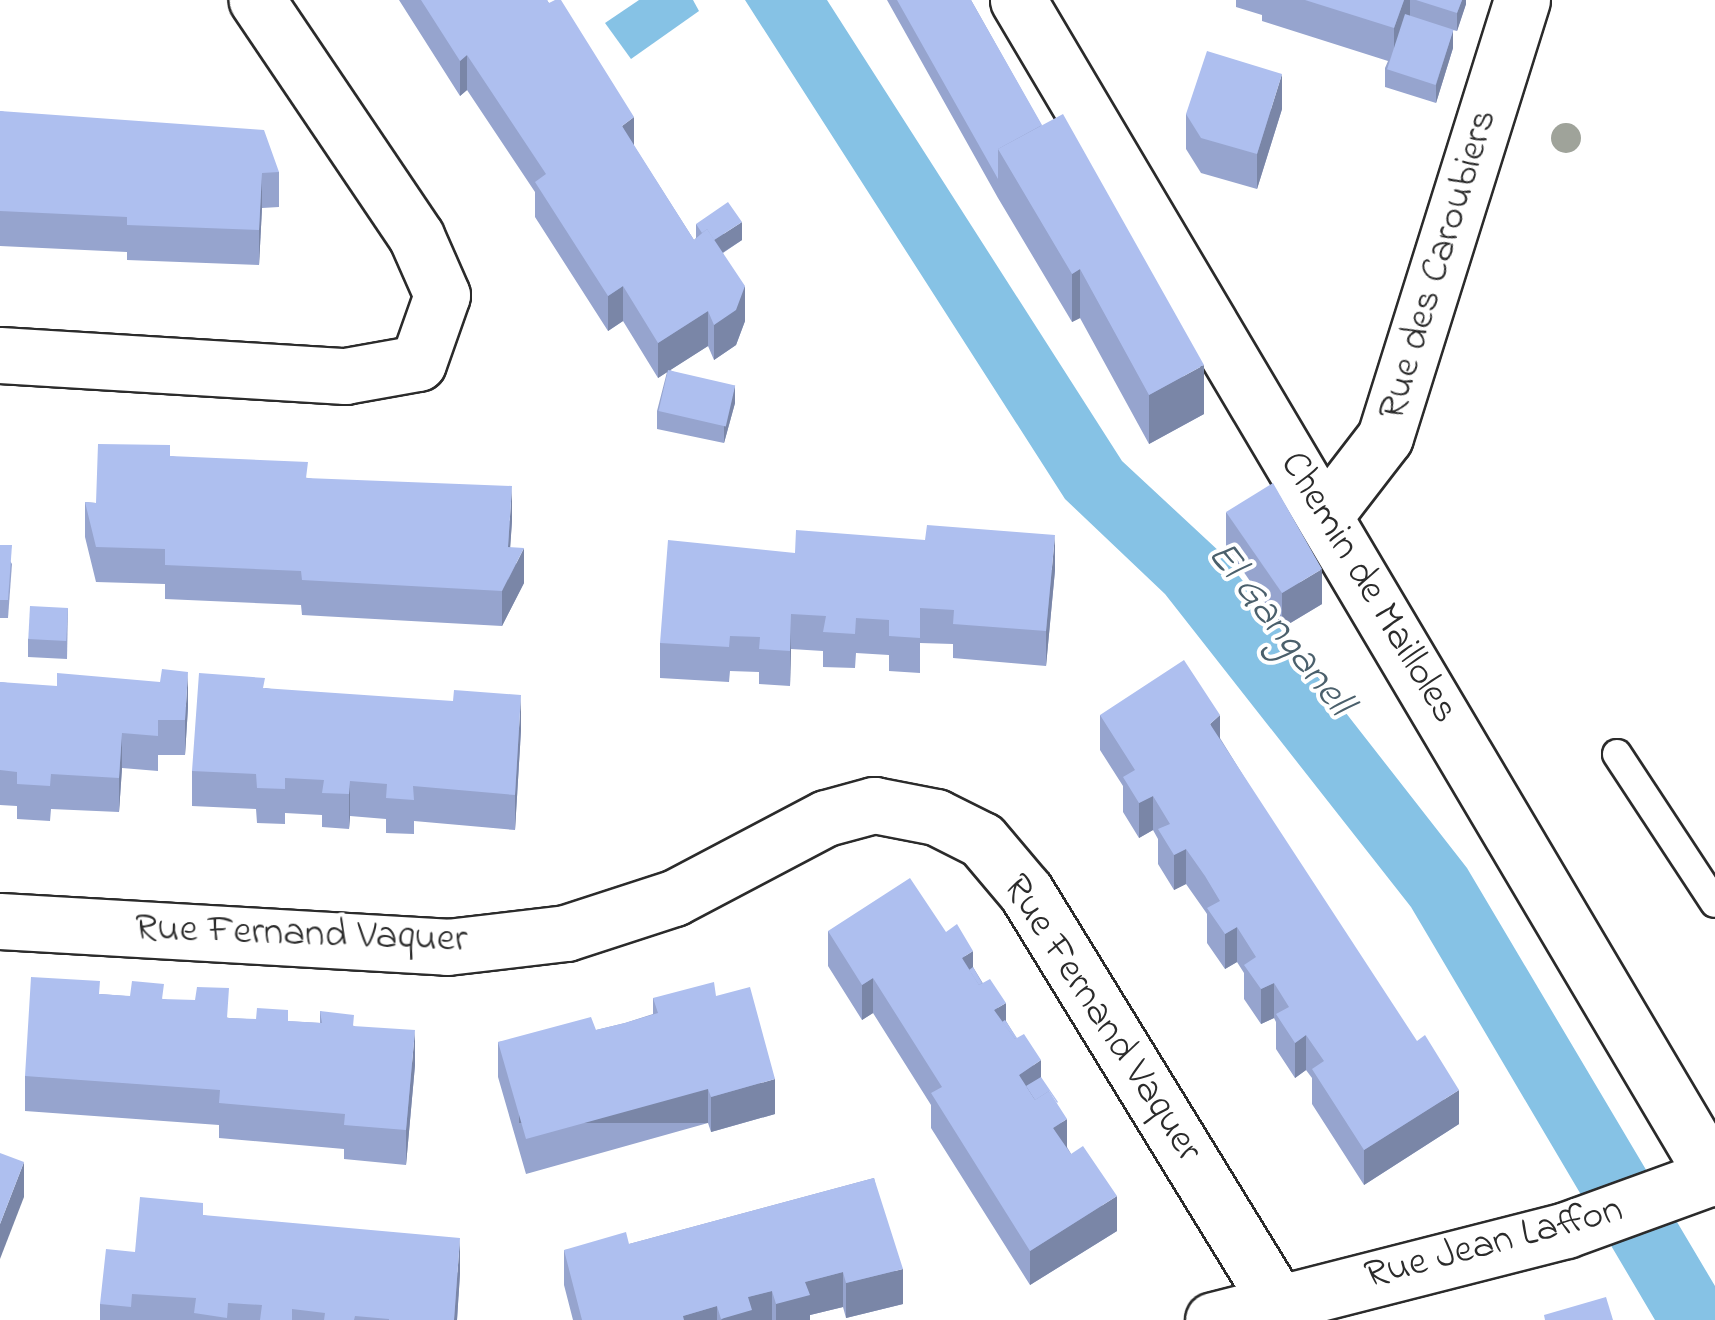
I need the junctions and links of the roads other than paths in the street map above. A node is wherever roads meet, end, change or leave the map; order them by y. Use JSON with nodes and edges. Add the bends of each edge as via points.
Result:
{"nodes":[{"id":1,"x":256,"y":0,"type":"edge"},
{"id":2,"x":1018,"y":0,"type":"edge"},
{"id":3,"x":1522,"y":0,"type":"edge"},
{"id":4,"x":0,"y":355,"type":"edge"},
{"id":5,"x":1326,"y":515,"type":"junction"},
{"id":6,"x":1617,"y":754,"type":"dead end"},
{"id":7,"x":1715,"y":902,"type":"edge"},
{"id":8,"x":0,"y":922,"type":"edge"},
{"id":9,"x":1699,"y":1183,"type":"edge"},
{"id":10,"x":1276,"y":1300,"type":"junction"},
{"id":11,"x":1213,"y":1320,"type":"edge"}],
"edges":[{"from":1,"to":4,"type":"street","via":[[416,236],[442,295],[418,363],[345,376]]},
{"from":2,"to":5,"type":"street","name":"Chemin de Mailloles"},
{"from":3,"to":5,"type":"street","name":"Rue des Caroubiers","via":[[1385,437]]},
{"from":5,"to":9,"type":"street","name":"Chemin de Mailloles"},
{"from":6,"to":7,"type":"lane"},
{"from":8,"to":10,"type":"street","name":"Rue Fernand Vaquer","via":[[447,947],[566,933],[674,898],[826,818],[874,805],[936,817],[982,840],[1026,892]]},
{"from":9,"to":10,"type":"street","name":"Rue Jean Laffon","via":[[1566,1230]]},
{"from":10,"to":11,"type":"street","name":"Rue Jean Laffon"}]}
